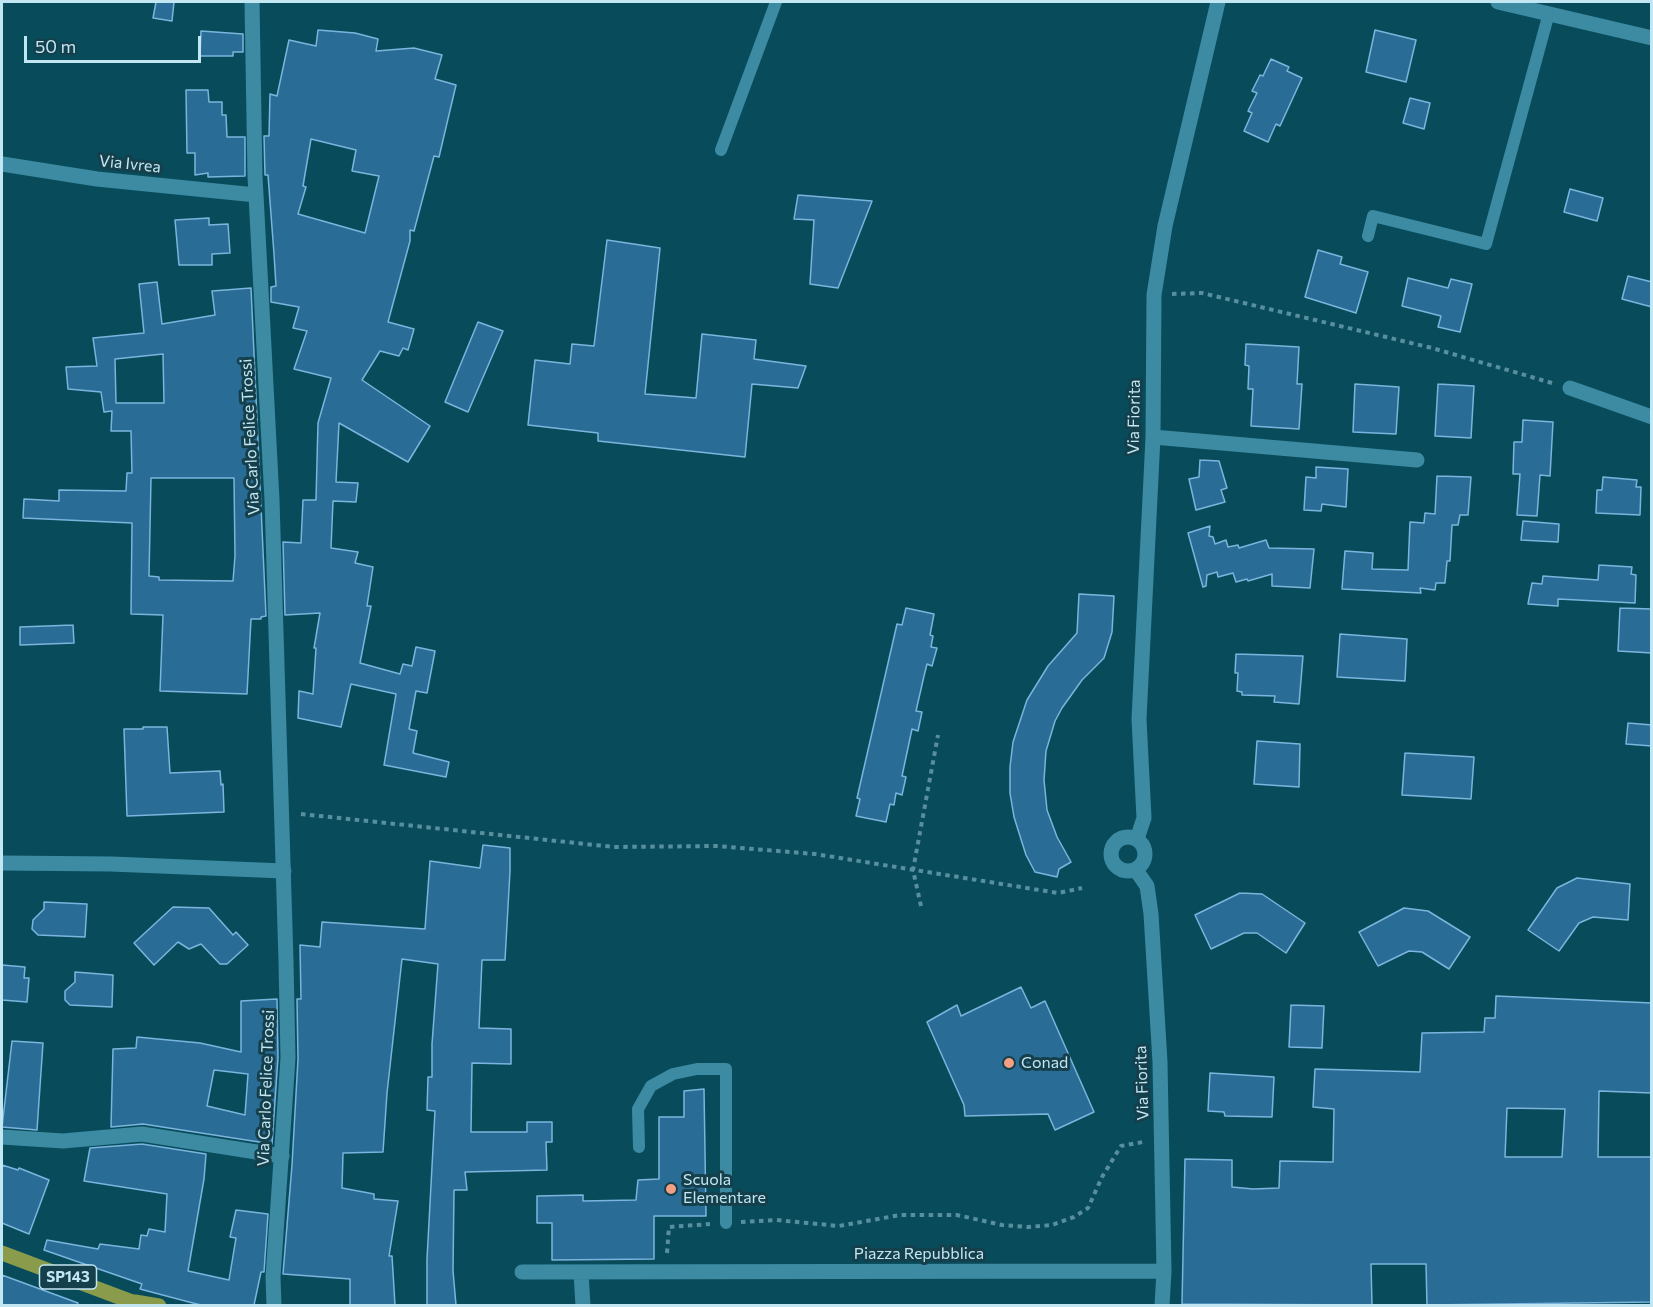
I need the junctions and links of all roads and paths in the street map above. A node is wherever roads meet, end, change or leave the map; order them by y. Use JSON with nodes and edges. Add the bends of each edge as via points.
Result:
{"nodes":[{"id":1,"x":252,"y":2,"type":"edge"},
{"id":2,"x":776,"y":2,"type":"edge"},
{"id":3,"x":1218,"y":2,"type":"edge"},
{"id":4,"x":1498,"y":2,"type":"edge"},
{"id":5,"x":1548,"y":14,"type":"junction"},
{"id":6,"x":1652,"y":38,"type":"edge"},
{"id":7,"x":721,"y":150,"type":"dead end"},
{"id":8,"x":2,"y":164,"type":"edge"},
{"id":9,"x":256,"y":195,"type":"junction"},
{"id":10,"x":1368,"y":236,"type":"dead end"},
{"id":11,"x":1154,"y":295,"type":"junction"},
{"id":12,"x":1570,"y":388,"type":"joint"},
{"id":13,"x":1652,"y":417,"type":"edge"},
{"id":14,"x":1153,"y":437,"type":"junction"},
{"id":15,"x":1417,"y":460,"type":"dead end"},
{"id":16,"x":938,"y":735,"type":"dead end"},
{"id":17,"x":282,"y":812,"type":"junction"},
{"id":18,"x":1137,"y":839,"type":"junction"},
{"id":19,"x":2,"y":863,"type":"edge"},
{"id":20,"x":913,"y":870,"type":"junction"},
{"id":21,"x":1136,"y":870,"type":"junction"},
{"id":22,"x":284,"y":871,"type":"junction"},
{"id":23,"x":1082,"y":888,"type":"dead end"},
{"id":24,"x":921,"y":906,"type":"dead end"},
{"id":25,"x":2,"y":1137,"type":"edge"},
{"id":26,"x":1162,"y":1140,"type":"junction"},
{"id":27,"x":639,"y":1147,"type":"dead end"},
{"id":28,"x":282,"y":1156,"type":"junction"},
{"id":29,"x":726,"y":1223,"type":"junction"},
{"id":30,"x":2,"y":1253,"type":"edge"},
{"id":31,"x":671,"y":1271,"type":"junction"},
{"id":32,"x":1164,"y":1271,"type":"junction"},
{"id":33,"x":522,"y":1272,"type":"dead end"},
{"id":34,"x":581,"y":1272,"type":"junction"},
{"id":35,"x":1158,"y":1303,"type":"edge"},
{"id":36,"x":139,"y":1304,"type":"edge"},
{"id":37,"x":159,"y":1305,"type":"edge"},
{"id":38,"x":274,"y":1305,"type":"edge"},
{"id":39,"x":583,"y":1305,"type":"edge"}],
"edges":[{"from":1,"to":9,"type":"street","name":"Via Carlo Felice Trossi"},
{"from":2,"to":7,"type":"lane"},
{"from":3,"to":11,"type":"street","name":"Via Fiorita","via":[[1165,226]]},
{"from":4,"to":5,"type":"street"},
{"from":5,"to":6,"type":"street"},
{"from":5,"to":10,"type":"lane","via":[[1486,244],[1373,216]]},
{"from":8,"to":9,"type":"street","name":"Via Ivrea","via":[[97,179]]},
{"from":9,"to":17,"type":"street","name":"Via Carlo Felice Trossi","via":[[272,500]]},
{"from":11,"to":12,"type":"path","via":[[1202,293],[1431,348]]},
{"from":11,"to":14,"type":"street","name":"Via Fiorita"},
{"from":12,"to":13,"type":"street"},
{"from":14,"to":15,"type":"street"},
{"from":14,"to":18,"type":"street","name":"Via Fiorita","via":[[1139,718],[1144,818]]},
{"from":16,"to":20,"type":"path"},
{"from":17,"to":20,"type":"path","via":[[614,847],[716,846],[815,854]]},
{"from":17,"to":22,"type":"street","name":"Via Carlo Felice Trossi"},
{"from":18,"to":21,"type":"street","via":[[1145,851],[1142,865]]},
{"from":18,"to":21,"type":"street","via":[[1118,840],[1111,856],[1122,871]]},
{"from":19,"to":22,"type":"street"},
{"from":20,"to":23,"type":"path","via":[[1058,893]]},
{"from":20,"to":24,"type":"path"},
{"from":21,"to":26,"type":"street","name":"Via Fiorita","via":[[1147,886],[1151,914]]},
{"from":22,"to":28,"type":"street","name":"Via Carlo Felice Trossi","via":[[288,1058]]},
{"from":25,"to":28,"type":"street","via":[[63,1140],[142,1134]]},
{"from":26,"to":29,"type":"path","via":[[1121,1146],[1088,1208],[1052,1225],[1002,1225],[957,1215],[900,1215],[839,1226],[776,1220]]},
{"from":26,"to":32,"type":"street","name":"Via Fiorita"},
{"from":27,"to":29,"type":"lane","via":[[638,1109],[651,1086],[673,1074],[697,1069],[726,1070]]},
{"from":28,"to":38,"type":"street","name":"Via Carlo Felice Trossi"},
{"from":29,"to":31,"type":"path","via":[[669,1227]]},
{"from":30,"to":36,"type":"main road","number":"SP143"},
{"from":31,"to":32,"type":"street","name":"Piazza Repubblica"},
{"from":31,"to":34,"type":"street","name":"Piazza Repubblica"},
{"from":32,"to":35,"type":"street","name":"Via Fiorita"},
{"from":33,"to":34,"type":"street","name":"Piazza Repubblica"},
{"from":34,"to":39,"type":"street"},
{"from":36,"to":37,"type":"main road","number":"SP143"}]}
